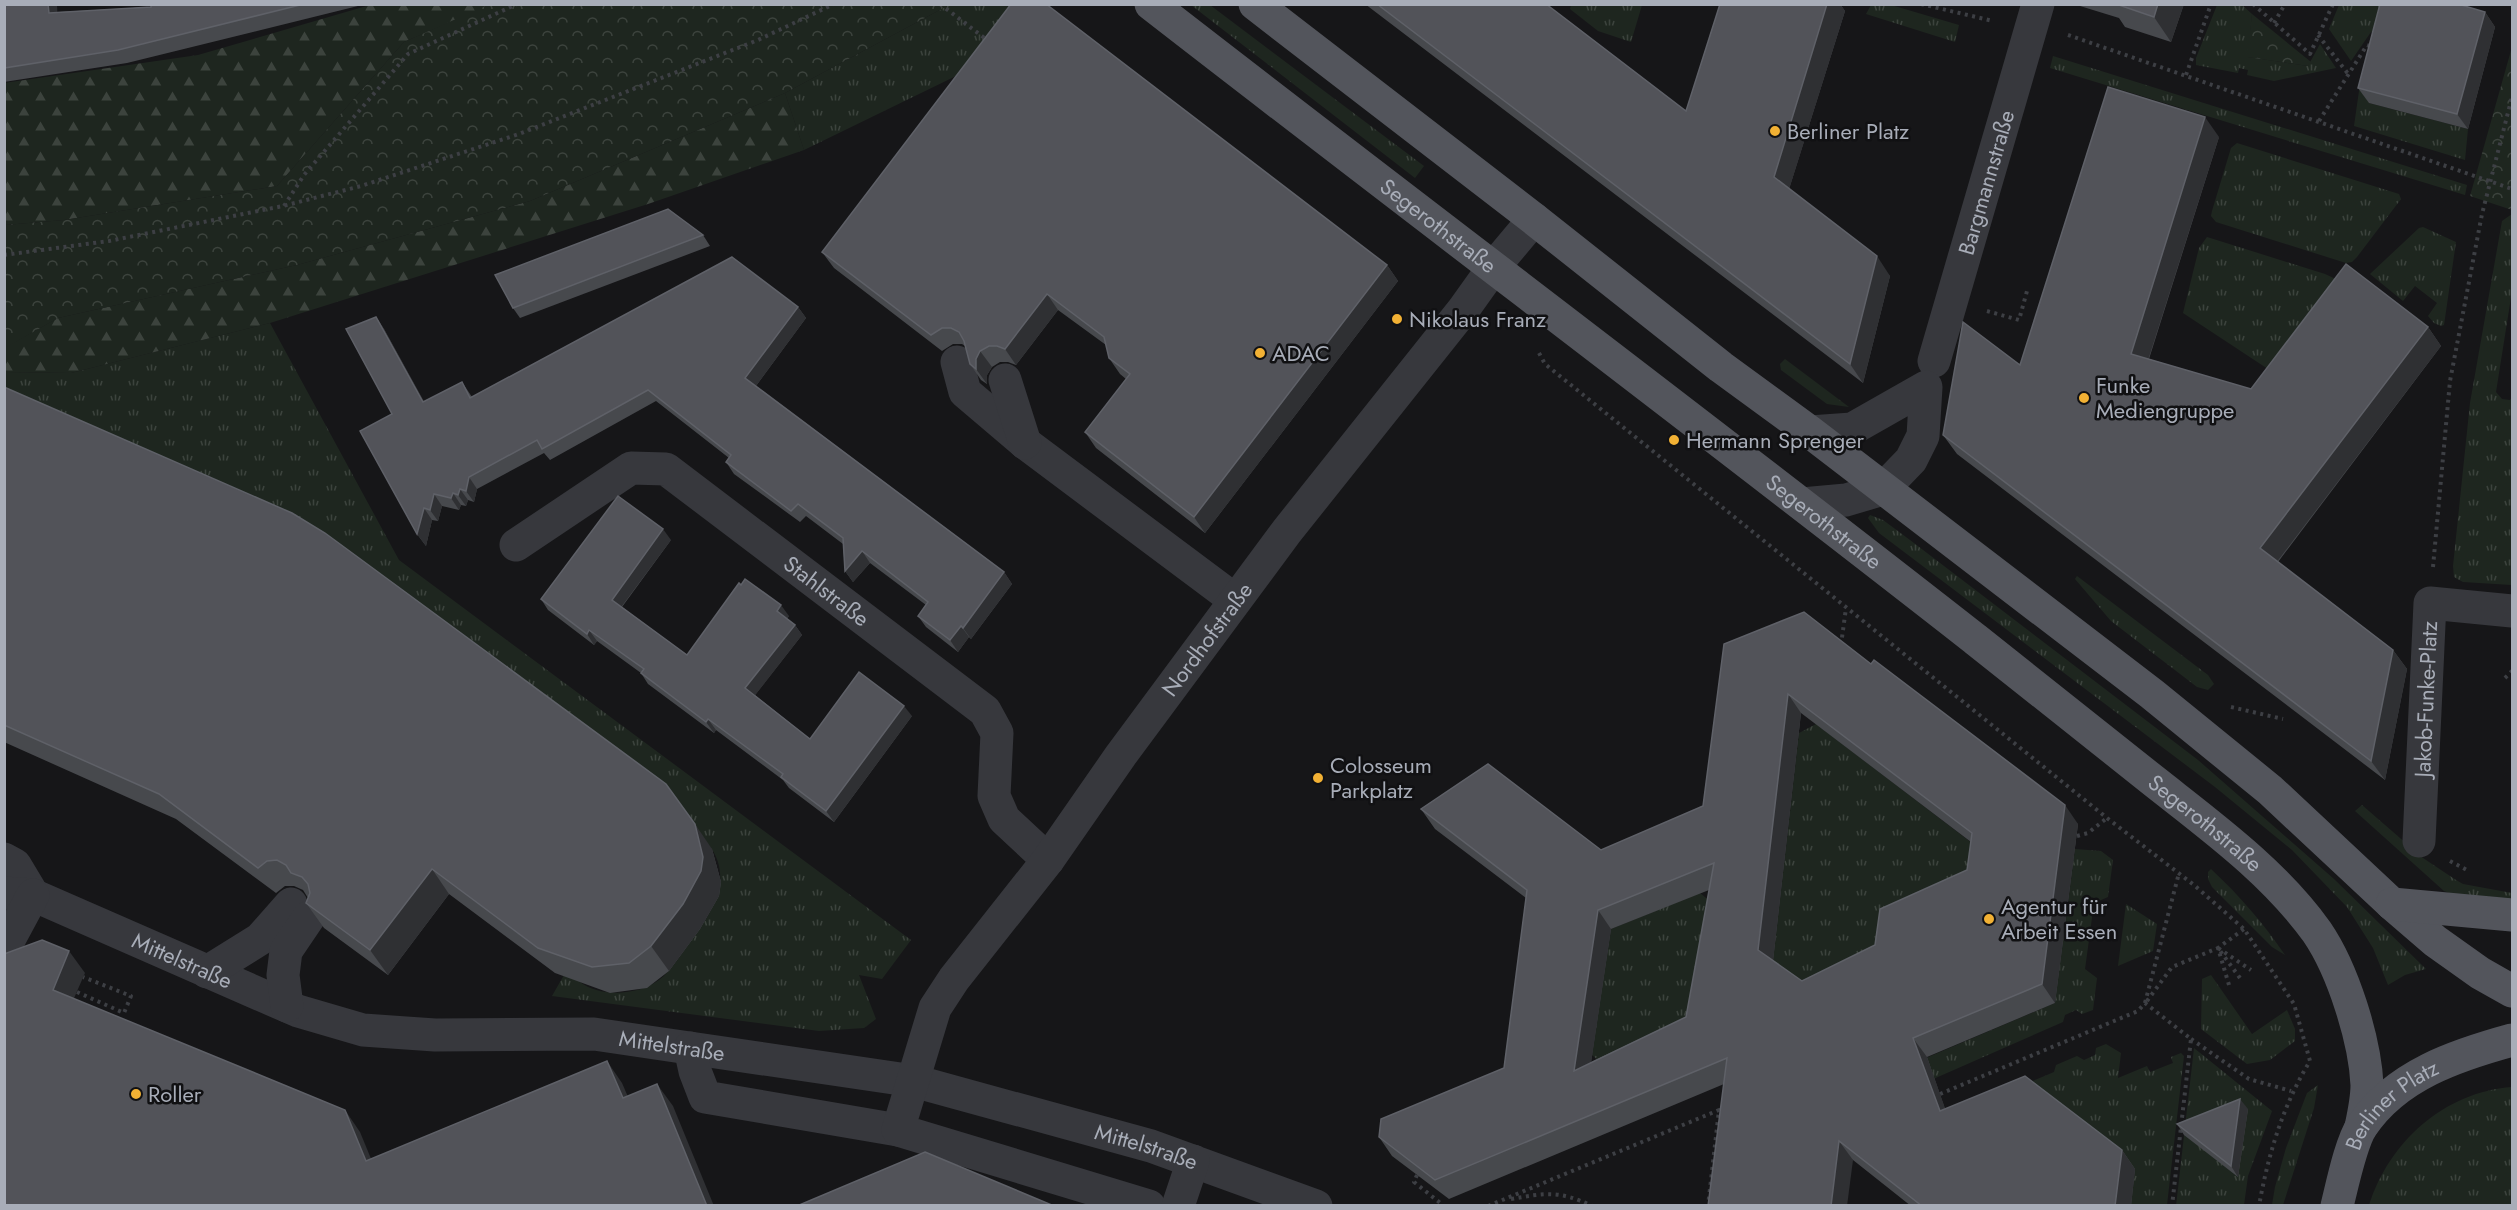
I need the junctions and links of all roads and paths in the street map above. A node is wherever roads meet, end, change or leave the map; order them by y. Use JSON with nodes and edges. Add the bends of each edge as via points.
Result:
{"nodes":[{"id":1,"x":517,"y":4,"type":"edge"},
{"id":2,"x":834,"y":4,"type":"edge"},
{"id":3,"x":940,"y":4,"type":"edge"},
{"id":4,"x":1151,"y":4,"type":"edge"},
{"id":5,"x":1255,"y":4,"type":"edge"},
{"id":6,"x":1921,"y":4,"type":"edge"},
{"id":7,"x":2211,"y":4,"type":"edge"},
{"id":8,"x":2253,"y":4,"type":"edge"},
{"id":9,"x":2285,"y":4,"type":"edge"},
{"id":10,"x":2333,"y":4,"type":"edge"},
{"id":11,"x":2035,"y":16,"type":"edge"},
{"id":12,"x":2274,"y":23,"type":"junction"},
{"id":13,"x":2319,"y":35,"type":"junction"},
{"id":14,"x":992,"y":44,"type":"edge"},
{"id":15,"x":2382,"y":49,"type":"edge"},
{"id":16,"x":2186,"y":75,"type":"junction"},
{"id":17,"x":2349,"y":76,"type":"junction"},
{"id":18,"x":2512,"y":97,"type":"edge"},
{"id":19,"x":2319,"y":121,"type":"junction"},
{"id":20,"x":2490,"y":181,"type":"junction"},
{"id":21,"x":2512,"y":189,"type":"edge"},
{"id":22,"x":283,"y":206,"type":"junction"},
{"id":23,"x":1534,"y":219,"type":"junction"},
{"id":24,"x":4,"y":255,"type":"edge"},
{"id":25,"x":1493,"y":268,"type":"junction"},
{"id":26,"x":2027,"y":291,"type":"dead end"},
{"id":27,"x":1951,"y":302,"type":"junction"},
{"id":28,"x":1934,"y":361,"type":"dead end"},
{"id":29,"x":957,"y":362,"type":"edge"},
{"id":30,"x":1545,"y":364,"type":"dead end"},
{"id":31,"x":1005,"y":380,"type":"edge"},
{"id":32,"x":1810,"y":432,"type":"junction"},
{"id":33,"x":1025,"y":443,"type":"junction"},
{"id":34,"x":1883,"y":489,"type":"junction"},
{"id":35,"x":1802,"y":504,"type":"junction"},
{"id":36,"x":516,"y":545,"type":"dead end"},
{"id":37,"x":1235,"y":600,"type":"junction"},
{"id":38,"x":2430,"y":603,"type":"junction"},
{"id":39,"x":1846,"y":607,"type":"junction"},
{"id":40,"x":2512,"y":611,"type":"edge"},
{"id":41,"x":1840,"y":649,"type":"edge"},
{"id":42,"x":2512,"y":671,"type":"edge"},
{"id":43,"x":2505,"y":678,"type":"dead end"},
{"id":44,"x":2107,"y":818,"type":"junction"},
{"id":45,"x":2077,"y":836,"type":"dead end"},
{"id":46,"x":2419,"y":841,"type":"joint"},
{"id":47,"x":4,"y":859,"type":"edge"},
{"id":48,"x":1048,"y":860,"type":"junction"},
{"id":49,"x":2473,"y":870,"type":"dead end"},
{"id":50,"x":2179,"y":873,"type":"junction"},
{"id":51,"x":19,"y":894,"type":"edge"},
{"id":52,"x":2392,"y":904,"type":"junction"},
{"id":53,"x":2512,"y":915,"type":"edge"},
{"id":54,"x":2244,"y":929,"type":"junction"},
{"id":55,"x":2218,"y":948,"type":"junction"},
{"id":56,"x":4,"y":949,"type":"edge"},
{"id":57,"x":2251,"y":970,"type":"dead end"},
{"id":58,"x":207,"y":972,"type":"junction"},
{"id":59,"x":83,"y":977,"type":"dead end"},
{"id":60,"x":2240,"y":978,"type":"dead end"},
{"id":61,"x":2229,"y":985,"type":"dead end"},
{"id":62,"x":2512,"y":991,"type":"edge"},
{"id":63,"x":77,"y":992,"type":"dead end"},
{"id":64,"x":2145,"y":1003,"type":"junction"},
{"id":65,"x":287,"y":1006,"type":"junction"},
{"id":66,"x":2191,"y":1039,"type":"junction"},
{"id":67,"x":2505,"y":1046,"type":"edge"},
{"id":68,"x":690,"y":1048,"type":"junction"},
{"id":69,"x":914,"y":1081,"type":"junction"},
{"id":70,"x":2291,"y":1090,"type":"junction"},
{"id":71,"x":1940,"y":1094,"type":"dead end"},
{"id":72,"x":1722,"y":1105,"type":"edge"},
{"id":73,"x":1719,"y":1110,"type":"junction"},
{"id":74,"x":2361,"y":1127,"type":"junction"},
{"id":75,"x":898,"y":1130,"type":"junction"},
{"id":76,"x":1193,"y":1161,"type":"junction"},
{"id":77,"x":1417,"y":1175,"type":"edge"},
{"id":78,"x":1503,"y":1200,"type":"junction"},
{"id":79,"x":1309,"y":1202,"type":"edge"},
{"id":80,"x":1149,"y":1206,"type":"edge"},
{"id":81,"x":1178,"y":1206,"type":"edge"},
{"id":82,"x":1444,"y":1206,"type":"edge"},
{"id":83,"x":1488,"y":1206,"type":"edge"},
{"id":84,"x":1592,"y":1206,"type":"edge"},
{"id":85,"x":1708,"y":1206,"type":"edge"},
{"id":86,"x":2172,"y":1206,"type":"edge"},
{"id":87,"x":2259,"y":1206,"type":"edge"},
{"id":88,"x":2337,"y":1206,"type":"edge"}],
"edges":[{"from":1,"to":22,"type":"path","via":[[408,54],[304,175]]},
{"from":2,"to":22,"type":"path","via":[[758,40],[519,134],[361,186]]},
{"from":3,"to":14,"type":"path"},
{"from":4,"to":25,"type":"main road","name":"Segerothstraße"},
{"from":5,"to":23,"type":"main road"},
{"from":6,"to":11,"type":"path"},
{"from":7,"to":16,"type":"path"},
{"from":8,"to":12,"type":"path"},
{"from":9,"to":12,"type":"path"},
{"from":10,"to":13,"type":"path"},
{"from":11,"to":16,"type":"path","via":[[2056,32]]},
{"from":11,"to":27,"type":"street","name":"Bargmannstraße"},
{"from":12,"to":13,"type":"path","via":[[2310,54]]},
{"from":13,"to":17,"type":"path"},
{"from":15,"to":17,"type":"path","via":[[2367,45]]},
{"from":16,"to":19,"type":"path"},
{"from":17,"to":19,"type":"path"},
{"from":18,"to":20,"type":"path"},
{"from":19,"to":20,"type":"path"},
{"from":20,"to":21,"type":"path"},
{"from":20,"to":38,"type":"path","via":[[2450,381]]},
{"from":22,"to":24,"type":"path","via":[[109,241]]},
{"from":23,"to":25,"type":"street","name":"Nordhofstraße"},
{"from":23,"to":32,"type":"main road"},
{"from":25,"to":35,"type":"main road","name":"Segerothstraße"},
{"from":25,"to":37,"type":"street","name":"Nordhofstraße"},
{"from":26,"to":27,"type":"path","via":[[2019,320]]},
{"from":27,"to":28,"type":"street","name":"Bargmannstraße"},
{"from":29,"to":33,"type":"street","via":[[965,392]]},
{"from":30,"to":39,"type":"path"},
{"from":31,"to":33,"type":"street"},
{"from":32,"to":34,"type":"main road"},
{"from":32,"to":34,"type":"street","via":[[1852,429],[1926,387],[1923,436],[1911,460]]},
{"from":33,"to":37,"type":"street"},
{"from":34,"to":35,"type":"street","via":[[1846,500]]},
{"from":34,"to":52,"type":"main road","via":[[2152,694],[2270,790]]},
{"from":35,"to":74,"type":"main road","name":"Segerothstraße","via":[[2277,884],[2319,935],[2349,1003],[2366,1070]]},
{"from":36,"to":48,"type":"street","name":"Stahlstraße","via":[[631,468],[666,470],[985,711],[997,733],[994,796],[1004,819]]},
{"from":37,"to":48,"type":"street","name":"Nordhofstraße"},
{"from":38,"to":40,"type":"street","name":"Jakob-Funke-Platz"},
{"from":38,"to":46,"type":"street","name":"Jakob-Funke-Platz"},
{"from":39,"to":41,"type":"path"},
{"from":39,"to":44,"type":"path"},
{"from":42,"to":43,"type":"path"},
{"from":44,"to":45,"type":"path","via":[[2088,833]]},
{"from":44,"to":50,"type":"path"},
{"from":46,"to":49,"type":"path","via":[[2463,869]]},
{"from":47,"to":51,"type":"street","via":[[15,865]]},
{"from":48,"to":69,"type":"street","name":"Nordhofstraße","via":[[935,1008]]},
{"from":50,"to":54,"type":"path"},
{"from":50,"to":64,"type":"path"},
{"from":51,"to":56,"type":"street"},
{"from":51,"to":58,"type":"street","name":"Mittelstraße"},
{"from":52,"to":53,"type":"main road"},
{"from":52,"to":62,"type":"main road","via":[[2480,974]]},
{"from":54,"to":55,"type":"path"},
{"from":54,"to":70,"type":"path","via":[[2294,1004],[2310,1061]]},
{"from":55,"to":57,"type":"path"},
{"from":55,"to":60,"type":"path"},
{"from":55,"to":61,"type":"path"},
{"from":55,"to":64,"type":"path","via":[[2172,967]]},
{"from":58,"to":65,"type":"street","name":"Mittelstraße"},
{"from":58,"to":65,"type":"street","via":[[300,910],[286,951],[283,975]]},
{"from":59,"to":63,"type":"path","via":[[131,996],[124,1013]]},
{"from":64,"to":66,"type":"path"},
{"from":64,"to":71,"type":"path","via":[[2138,1011]]},
{"from":65,"to":68,"type":"street","name":"Mittelstraße","via":[[363,1030],[435,1035],[594,1034]]},
{"from":66,"to":70,"type":"path","via":[[2250,1079]]},
{"from":66,"to":86,"type":"path"},
{"from":67,"to":74,"type":"main road","name":"Berliner Platz","via":[[2465,1053],[2435,1066],[2376,1109]]},
{"from":68,"to":69,"type":"street","name":"Mittelstraße"},
{"from":68,"to":75,"type":"street","via":[[705,1097]]},
{"from":69,"to":75,"type":"street","name":"Nordhofstraße"},
{"from":69,"to":76,"type":"street","name":"Mittelstraße"},
{"from":70,"to":87,"type":"path","via":[[2265,1170]]},
{"from":72,"to":73,"type":"path"},
{"from":73,"to":78,"type":"path"},
{"from":73,"to":85,"type":"path"},
{"from":74,"to":88,"type":"main road","name":"Berliner Platz"},
{"from":75,"to":80,"type":"street"},
{"from":76,"to":79,"type":"street","name":"Mittelstraße"},
{"from":76,"to":81,"type":"street"},
{"from":77,"to":82,"type":"path","via":[[1414,1182]]},
{"from":78,"to":83,"type":"path"},
{"from":78,"to":84,"type":"path","via":[[1565,1194]]}]}
